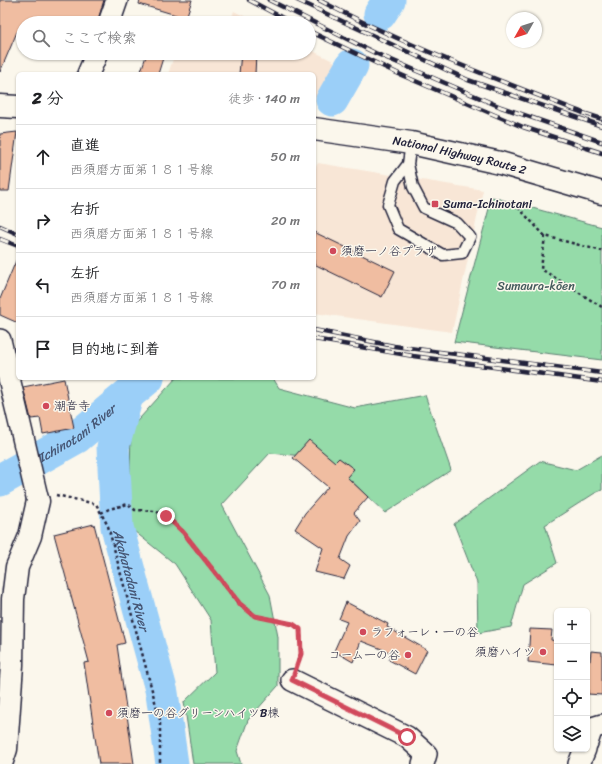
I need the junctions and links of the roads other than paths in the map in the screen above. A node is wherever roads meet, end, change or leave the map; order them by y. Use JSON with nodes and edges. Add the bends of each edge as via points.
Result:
{"nodes":[{"id":1,"x":117,"y":0,"type":"edge"},
{"id":2,"x":111,"y":16,"type":"edge"},
{"id":3,"x":94,"y":60,"type":"edge"},
{"id":4,"x":89,"y":72,"type":"edge"},
{"id":5,"x":0,"y":106,"type":"edge"},
{"id":6,"x":16,"y":107,"type":"edge"},
{"id":7,"x":316,"y":129,"type":"edge"},
{"id":8,"x":410,"y":153,"type":"junction"},
{"id":9,"x":602,"y":192,"type":"edge"},
{"id":10,"x":0,"y":340,"type":"edge"},
{"id":11,"x":38,"y":501,"type":"joint"},
{"id":12,"x":292,"y":680,"type":"road end"},
{"id":13,"x":602,"y":725,"type":"edge"},
{"id":14,"x":590,"y":734,"type":"edge"},
{"id":15,"x":584,"y":752,"type":"edge"},
{"id":16,"x":2,"y":764,"type":"edge"},
{"id":17,"x":424,"y":764,"type":"edge"},
{"id":18,"x":579,"y":764,"type":"edge"}],
"edges":[{"from":1,"to":2,"type":"street"},
{"from":3,"to":4,"type":"street"},
{"from":5,"to":6,"type":"main road"},
{"from":7,"to":8,"type":"main road","name":"National Highway Route 2"},
{"from":8,"to":8,"type":"lane","via":[[413,187],[424,208],[457,223],[470,237],[462,253],[443,255],[398,229],[388,205],[394,181]]},
{"from":8,"to":9,"type":"main road","name":"National Highway Route 2","via":[[500,163]]},
{"from":10,"to":11,"type":"street"},
{"from":11,"to":16,"type":"main road","via":[[30,536],[17,567],[13,599],[7,742]]},
{"from":12,"to":17,"type":"street","via":[[407,737],[426,754]]},
{"from":13,"to":14,"type":"street","via":[[592,728]]},
{"from":15,"to":18,"type":"street"}]}
